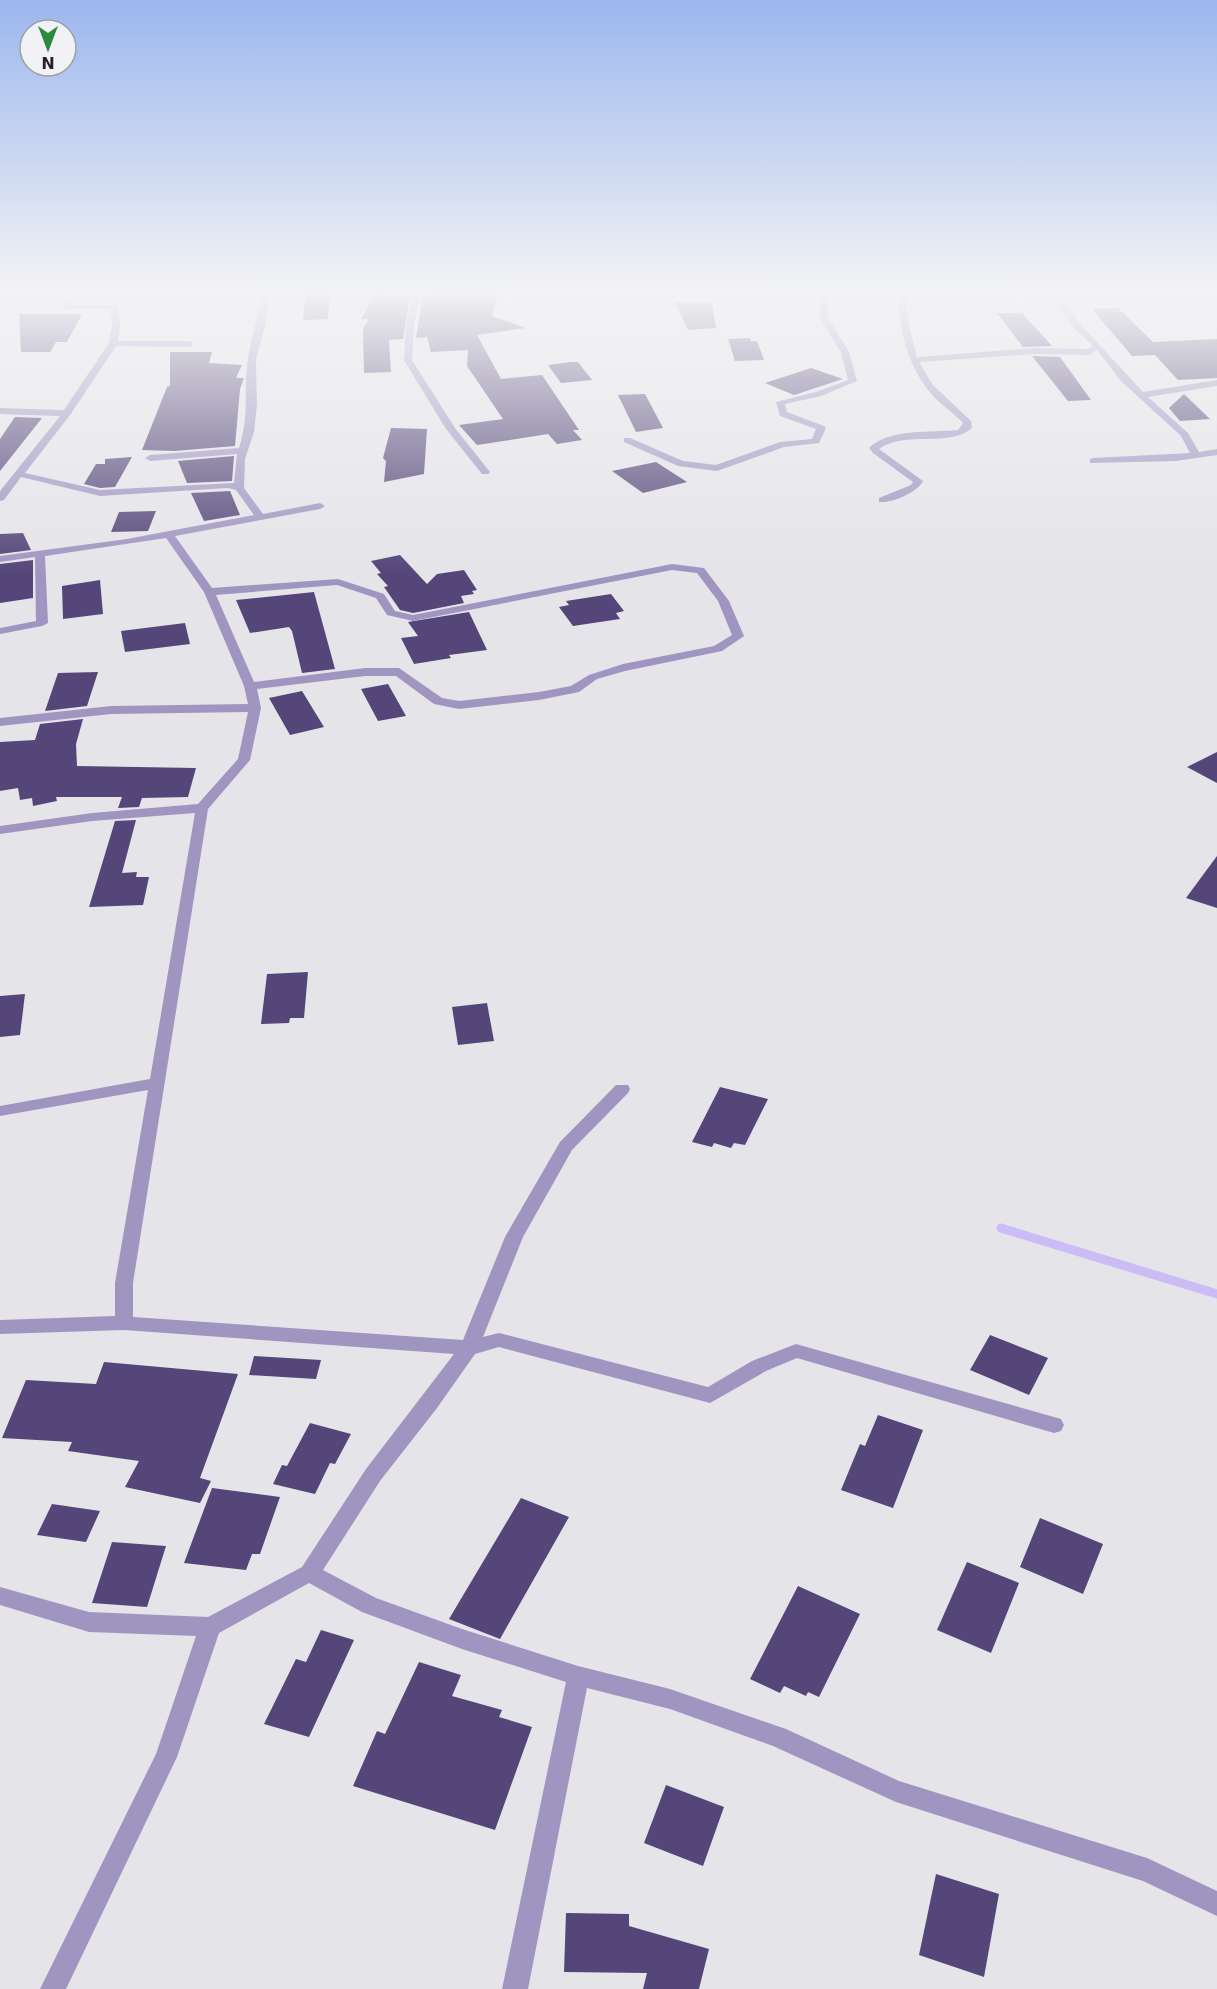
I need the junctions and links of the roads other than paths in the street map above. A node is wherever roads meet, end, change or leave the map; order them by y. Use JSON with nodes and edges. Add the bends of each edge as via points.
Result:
{"nodes":[{"id":1,"x":84,"y":387,"type":"edge"},
{"id":2,"x":252,"y":387,"type":"edge"},
{"id":3,"x":425,"y":387,"type":"edge"},
{"id":4,"x":837,"y":387,"type":"edge"},
{"id":5,"x":931,"y":387,"type":"edge"},
{"id":6,"x":1132,"y":387,"type":"edge"},
{"id":7,"x":1193,"y":387,"type":"edge"},
{"id":8,"x":1141,"y":395,"type":"junction"},
{"id":9,"x":0,"y":411,"type":"edge"},
{"id":10,"x":67,"y":412,"type":"junction"},
{"id":11,"x":627,"y":440,"type":"dead end"},
{"id":12,"x":241,"y":451,"type":"junction"},
{"id":13,"x":1217,"y":452,"type":"edge"},
{"id":14,"x":1196,"y":456,"type":"junction"},
{"id":15,"x":150,"y":458,"type":"dead end"},
{"id":16,"x":1093,"y":461,"type":"dead end"},
{"id":17,"x":485,"y":472,"type":"dead end"},
{"id":18,"x":19,"y":474,"type":"junction"},
{"id":19,"x":239,"y":488,"type":"junction"},
{"id":20,"x":0,"y":498,"type":"edge"},
{"id":21,"x":883,"y":500,"type":"dead end"},
{"id":22,"x":320,"y":506,"type":"dead end"},
{"id":23,"x":260,"y":517,"type":"junction"},
{"id":24,"x":168,"y":534,"type":"junction"},
{"id":25,"x":40,"y":553,"type":"junction"},
{"id":26,"x":0,"y":559,"type":"edge"},
{"id":27,"x":209,"y":592,"type":"junction"},
{"id":28,"x":0,"y":631,"type":"edge"},
{"id":29,"x":250,"y":686,"type":"junction"},
{"id":30,"x":255,"y":708,"type":"junction"},
{"id":31,"x":0,"y":722,"type":"edge"},
{"id":32,"x":202,"y":808,"type":"junction"},
{"id":33,"x":0,"y":830,"type":"edge"},
{"id":34,"x":156,"y":1083,"type":"junction"},
{"id":35,"x":622,"y":1089,"type":"dead end"},
{"id":36,"x":0,"y":1111,"type":"edge"},
{"id":37,"x":124,"y":1323,"type":"junction"},
{"id":38,"x":0,"y":1327,"type":"edge"},
{"id":39,"x":469,"y":1348,"type":"junction"},
{"id":40,"x":1054,"y":1425,"type":"dead end"},
{"id":41,"x":309,"y":1573,"type":"junction"},
{"id":42,"x":0,"y":1596,"type":"edge"},
{"id":43,"x":210,"y":1627,"type":"junction"},
{"id":44,"x":578,"y":1676,"type":"junction"},
{"id":45,"x":1217,"y":1904,"type":"edge"},
{"id":46,"x":53,"y":1989,"type":"edge"},
{"id":47,"x":515,"y":1989,"type":"edge"}],
"edges":[{"from":1,"to":10,"type":"street"},
{"from":2,"to":12,"type":"street","via":[[249,432]]},
{"from":3,"to":17,"type":"street"},
{"from":4,"to":11,"type":"street","via":[[780,402],[783,414],[821,428],[816,441],[783,444],[717,468],[681,464]]},
{"from":5,"to":21,"type":"street","via":[[963,417],[967,428],[877,444],[876,451],[918,481]]},
{"from":6,"to":8,"type":"street"},
{"from":7,"to":8,"type":"street"},
{"from":8,"to":14,"type":"street","via":[[1185,435]]},
{"from":9,"to":10,"type":"street"},
{"from":10,"to":18,"type":"street"},
{"from":12,"to":15,"type":"street"},
{"from":12,"to":19,"type":"street"},
{"from":13,"to":14,"type":"street"},
{"from":14,"to":16,"type":"street"},
{"from":18,"to":19,"type":"street","via":[[100,493]]},
{"from":18,"to":20,"type":"street"},
{"from":19,"to":23,"type":"street"},
{"from":22,"to":23,"type":"street"},
{"from":23,"to":24,"type":"street"},
{"from":24,"to":25,"type":"street"},
{"from":24,"to":27,"type":"street"},
{"from":25,"to":26,"type":"street"},
{"from":25,"to":28,"type":"street","via":[[42,623]]},
{"from":27,"to":29,"type":"street"},
{"from":27,"to":29,"type":"street","via":[[338,582],[380,596],[391,613],[413,618],[672,567],[700,570],[723,601],[738,636],[718,649],[623,668],[593,677],[575,689],[459,705],[438,701],[399,672],[365,672]]},
{"from":29,"to":30,"type":"street"},
{"from":30,"to":31,"type":"street","via":[[111,710]]},
{"from":30,"to":32,"type":"street","via":[[244,760]]},
{"from":32,"to":33,"type":"street"},
{"from":32,"to":34,"type":"street"},
{"from":34,"to":36,"type":"street"},
{"from":34,"to":37,"type":"street","via":[[124,1283]]},
{"from":35,"to":39,"type":"street","via":[[566,1146],[514,1237]]},
{"from":37,"to":38,"type":"street"},
{"from":37,"to":39,"type":"street"},
{"from":39,"to":40,"type":"street","via":[[499,1340],[710,1395],[759,1366],[796,1351]]},
{"from":39,"to":41,"type":"street","via":[[373,1475]]},
{"from":41,"to":43,"type":"street"},
{"from":41,"to":44,"type":"street","via":[[369,1605]]},
{"from":42,"to":43,"type":"street","via":[[89,1622]]},
{"from":43,"to":46,"type":"street","via":[[166,1757]]},
{"from":44,"to":45,"type":"street","via":[[670,1699],[778,1737],[896,1791],[1147,1870]]},
{"from":44,"to":47,"type":"street"}]}
